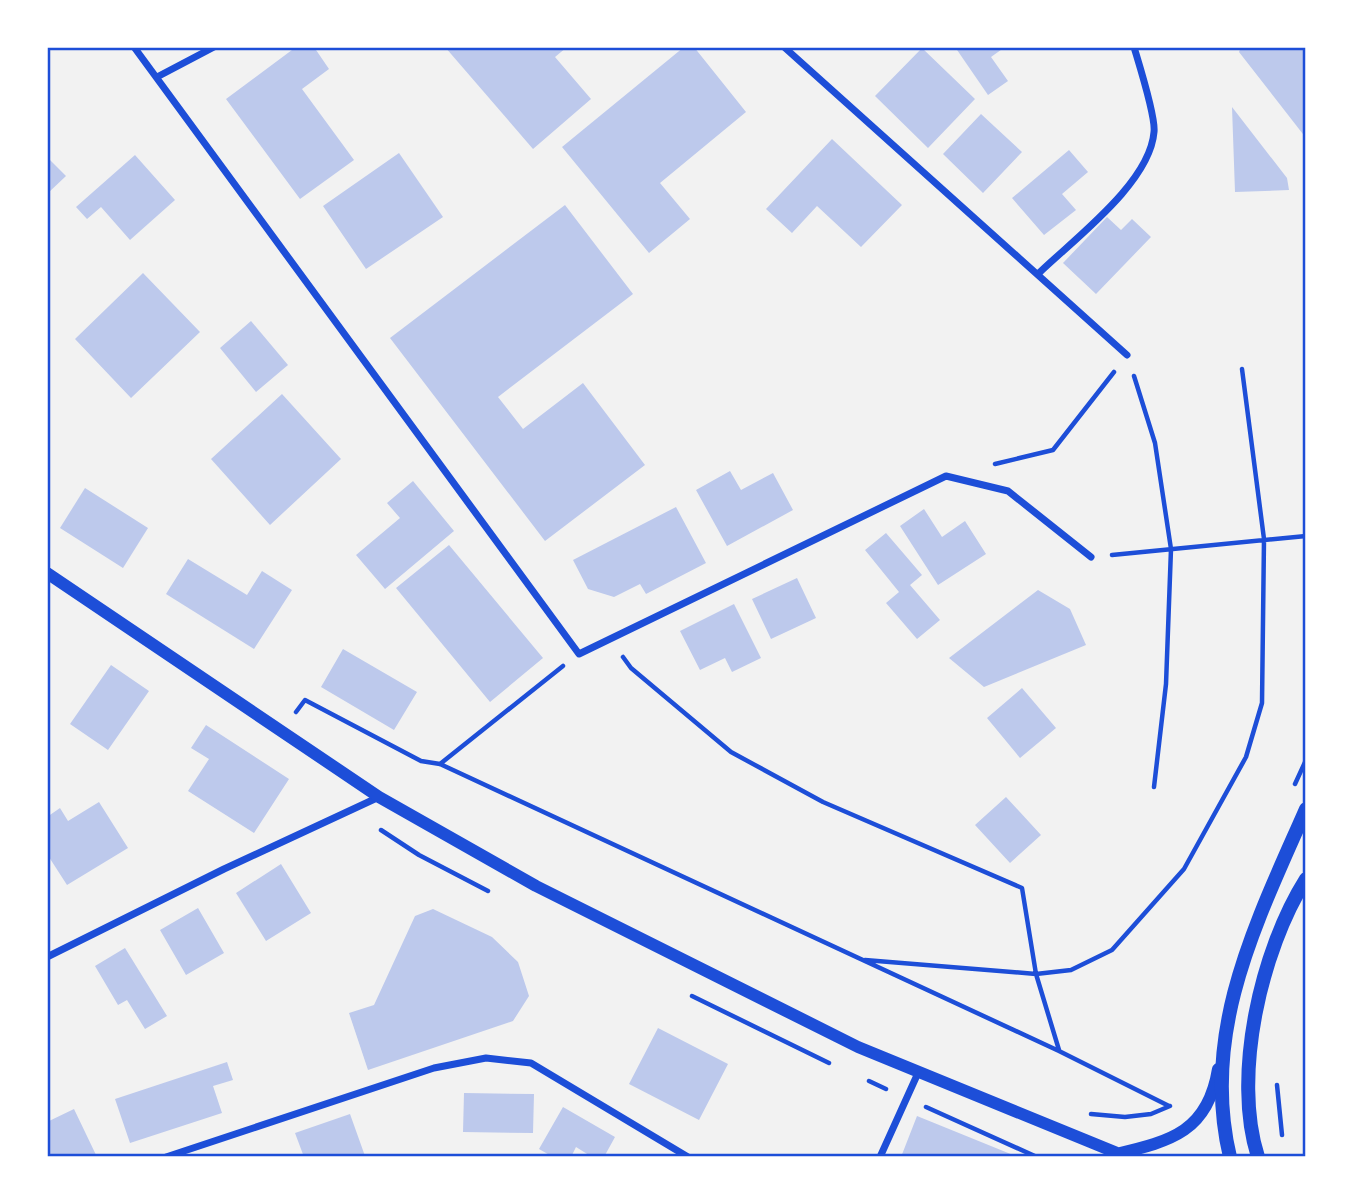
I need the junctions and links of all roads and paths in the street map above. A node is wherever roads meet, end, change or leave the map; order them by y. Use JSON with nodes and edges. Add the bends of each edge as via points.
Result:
{"nodes":[{"id":1,"x":134,"y":47,"type":"edge"},
{"id":2,"x":214,"y":47,"type":"edge"},
{"id":3,"x":783,"y":47,"type":"edge"},
{"id":4,"x":1134,"y":47,"type":"edge"},
{"id":5,"x":157,"y":77,"type":"junction"},
{"id":6,"x":1039,"y":273,"type":"junction"},
{"id":7,"x":1127,"y":355,"type":"junction"},
{"id":8,"x":1242,"y":369,"type":"dead end"},
{"id":9,"x":946,"y":476,"type":"junction"},
{"id":10,"x":1306,"y":536,"type":"edge"},
{"id":11,"x":1264,"y":539,"type":"junction"},
{"id":12,"x":1171,"y":549,"type":"junction"},
{"id":13,"x":1091,"y":557,"type":"joint"},
{"id":14,"x":47,"y":573,"type":"edge"},
{"id":15,"x":612,"y":640,"type":"junction"},
{"id":16,"x":579,"y":654,"type":"junction"},
{"id":17,"x":281,"y":733,"type":"junction"},
{"id":18,"x":440,"y":764,"type":"junction"},
{"id":19,"x":1154,"y":787,"type":"dead end"},
{"id":20,"x":379,"y":797,"type":"junction"},
{"id":21,"x":1306,"y":809,"type":"edge"},
{"id":22,"x":1306,"y":879,"type":"edge"},
{"id":23,"x":47,"y":957,"type":"edge"},
{"id":24,"x":861,"y":959,"type":"junction"},
{"id":25,"x":1036,"y":974,"type":"junction"},
{"id":26,"x":1059,"y":1051,"type":"junction"},
{"id":27,"x":1221,"y":1052,"type":"junction"},
{"id":28,"x":918,"y":1073,"type":"junction"},
{"id":29,"x":1277,"y":1082,"type":"dead end"},
{"id":30,"x":1169,"y":1106,"type":"dead end"},
{"id":31,"x":1283,"y":1144,"type":"dead end"},
{"id":32,"x":1253,"y":1155,"type":"edge"},
{"id":33,"x":1121,"y":1156,"type":"edge"},
{"id":34,"x":166,"y":1157,"type":"edge"},
{"id":35,"x":688,"y":1157,"type":"edge"},
{"id":36,"x":880,"y":1157,"type":"edge"},
{"id":37,"x":1230,"y":1157,"type":"edge"}],
"edges":[{"from":1,"to":5,"type":"street"},
{"from":2,"to":5,"type":"street"},
{"from":3,"to":6,"type":"street"},
{"from":4,"to":6,"type":"street","via":[[1155,131],[1144,164],[1125,190]]},
{"from":5,"to":16,"type":"street"},
{"from":6,"to":7,"type":"street"},
{"from":7,"to":9,"type":"path","via":[[1053,450]]},
{"from":7,"to":12,"type":"path","via":[[1155,443]]},
{"from":8,"to":11,"type":"path"},
{"from":9,"to":13,"type":"street","via":[[1008,491]]},
{"from":9,"to":15,"type":"street"},
{"from":10,"to":11,"type":"path"},
{"from":11,"to":12,"type":"path"},
{"from":11,"to":25,"type":"path","via":[[1262,703],[1246,757],[1184,869],[1112,950],[1071,970]]},
{"from":12,"to":13,"type":"path"},
{"from":12,"to":19,"type":"path","via":[[1166,684]]},
{"from":14,"to":17,"type":"street"},
{"from":15,"to":16,"type":"street"},
{"from":15,"to":25,"type":"path","via":[[631,668],[731,752],[823,802],[1022,888]]},
{"from":16,"to":18,"type":"path"},
{"from":17,"to":18,"type":"path","via":[[305,700],[421,761]]},
{"from":17,"to":20,"type":"street"},
{"from":18,"to":24,"type":"path"},
{"from":20,"to":23,"type":"street"},
{"from":20,"to":28,"type":"street","via":[[536,886]]},
{"from":21,"to":27,"type":"main road","via":[[1247,946]]},
{"from":22,"to":32,"type":"main road","via":[[1279,933],[1257,1015],[1248,1097]]},
{"from":24,"to":25,"type":"path"},
{"from":24,"to":26,"type":"path"},
{"from":25,"to":26,"type":"path"},
{"from":26,"to":30,"type":"path"},
{"from":27,"to":33,"type":"street","via":[[1215,1090],[1194,1124]]},
{"from":27,"to":37,"type":"main road","via":[[1221,1106]]},
{"from":28,"to":33,"type":"street"},
{"from":28,"to":36,"type":"street"},
{"from":29,"to":31,"type":"path"},
{"from":34,"to":35,"type":"street","via":[[434,1068],[486,1058],[531,1063]]}]}
